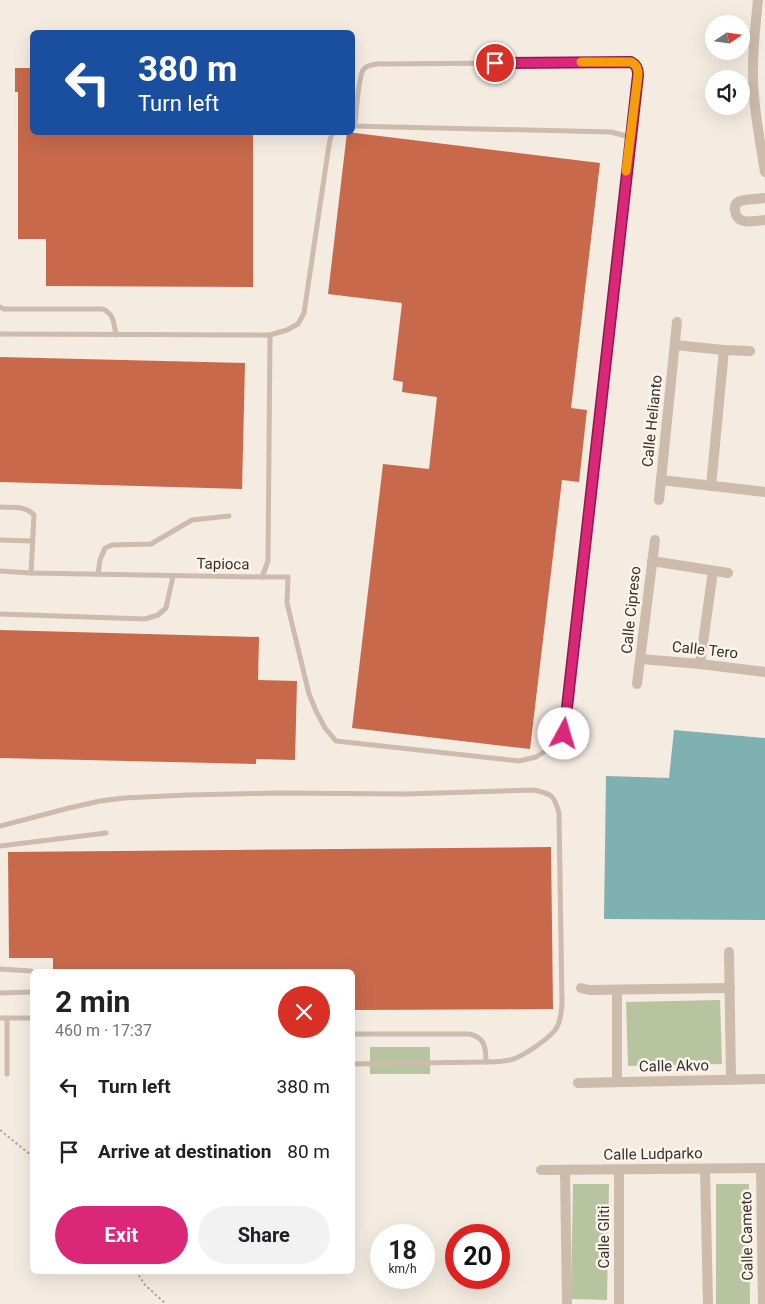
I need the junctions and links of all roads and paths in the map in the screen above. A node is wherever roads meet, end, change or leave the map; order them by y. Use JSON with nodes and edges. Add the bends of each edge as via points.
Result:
{"nodes":[{"id":1,"x":758,"y":0,"type":"edge"},
{"id":2,"x":760,"y":23,"type":"edge"},
{"id":3,"x":355,"y":119,"type":"edge"},
{"id":4,"x":355,"y":126,"type":"edge"},
{"id":5,"x":332,"y":135,"type":"edge"},
{"id":6,"x":630,"y":137,"type":"junction"},
{"id":7,"x":765,"y":172,"type":"edge"},
{"id":8,"x":765,"y":198,"type":"edge"},
{"id":9,"x":765,"y":220,"type":"edge"},
{"id":10,"x":0,"y":307,"type":"edge"},
{"id":11,"x":677,"y":322,"type":"dead end"},
{"id":12,"x":0,"y":334,"type":"edge"},
{"id":13,"x":116,"y":334,"type":"junction"},
{"id":14,"x":270,"y":335,"type":"junction"},
{"id":15,"x":675,"y":346,"type":"junction"},
{"id":16,"x":724,"y":350,"type":"junction"},
{"id":17,"x":750,"y":350,"type":"dead end"},
{"id":18,"x":661,"y":480,"type":"junction"},
{"id":19,"x":711,"y":486,"type":"junction"},
{"id":20,"x":765,"y":492,"type":"edge"},
{"id":21,"x":658,"y":500,"type":"dead end"},
{"id":22,"x":0,"y":507,"type":"edge"},
{"id":23,"x":229,"y":516,"type":"dead end"},
{"id":24,"x":0,"y":540,"type":"edge"},
{"id":25,"x":655,"y":540,"type":"dead end"},
{"id":26,"x":32,"y":542,"type":"junction"},
{"id":27,"x":652,"y":561,"type":"junction"},
{"id":28,"x":0,"y":571,"type":"edge"},
{"id":29,"x":713,"y":571,"type":"junction"},
{"id":30,"x":31,"y":573,"type":"junction"},
{"id":31,"x":728,"y":573,"type":"dead end"},
{"id":32,"x":98,"y":574,"type":"junction"},
{"id":33,"x":174,"y":576,"type":"junction"},
{"id":34,"x":262,"y":578,"type":"junction"},
{"id":35,"x":0,"y":614,"type":"edge"},
{"id":36,"x":641,"y":659,"type":"junction"},
{"id":37,"x":700,"y":664,"type":"junction"},
{"id":38,"x":765,"y":672,"type":"edge"},
{"id":39,"x":637,"y":684,"type":"dead end"},
{"id":40,"x":0,"y":826,"type":"edge"},
{"id":41,"x":106,"y":833,"type":"dead end"},
{"id":42,"x":0,"y":846,"type":"edge"},
{"id":43,"x":729,"y":952,"type":"dead end"},
{"id":44,"x":0,"y":969,"type":"edge"},
{"id":45,"x":30,"y":971,"type":"edge"},
{"id":46,"x":581,"y":988,"type":"dead end"},
{"id":47,"x":730,"y":988,"type":"junction"},
{"id":48,"x":617,"y":990,"type":"junction"},
{"id":49,"x":0,"y":992,"type":"edge"},
{"id":50,"x":30,"y":992,"type":"edge"},
{"id":51,"x":0,"y":1018,"type":"edge"},
{"id":52,"x":7,"y":1018,"type":"junction"},
{"id":53,"x":30,"y":1018,"type":"edge"},
{"id":54,"x":355,"y":1034,"type":"edge"},
{"id":55,"x":486,"y":1062,"type":"junction"},
{"id":56,"x":355,"y":1064,"type":"edge"},
{"id":57,"x":6,"y":1074,"type":"dead end"},
{"id":58,"x":731,"y":1080,"type":"junction"},
{"id":59,"x":765,"y":1080,"type":"edge"},
{"id":60,"x":617,"y":1082,"type":"junction"},
{"id":61,"x":578,"y":1083,"type":"dead end"},
{"id":62,"x":0,"y":1130,"type":"edge"},
{"id":63,"x":30,"y":1154,"type":"edge"},
{"id":64,"x":705,"y":1169,"type":"junction"},
{"id":65,"x":541,"y":1170,"type":"dead end"},
{"id":66,"x":565,"y":1170,"type":"junction"},
{"id":67,"x":619,"y":1170,"type":"junction"},
{"id":68,"x":763,"y":1173,"type":"edge"},
{"id":69,"x":138,"y":1274,"type":"edge"},
{"id":70,"x":166,"y":1304,"type":"edge"},
{"id":71,"x":567,"y":1304,"type":"edge"},
{"id":72,"x":619,"y":1304,"type":"edge"},
{"id":73,"x":708,"y":1304,"type":"edge"},
{"id":74,"x":763,"y":1304,"type":"edge"}],
"edges":[{"from":1,"to":2,"type":"street"},
{"from":2,"to":7,"type":"street","via":[[753,78]]},
{"from":3,"to":6,"type":"lane","via":[[364,70],[377,64],[631,62],[636,64],[638,75]]},
{"from":4,"to":6,"type":"lane","via":[[611,132]]},
{"from":5,"to":14,"type":"lane","via":[[304,313],[298,324]]},
{"from":6,"to":34,"type":"lane","via":[[564,734],[536,757],[519,761],[336,741],[325,728],[309,694],[287,603],[288,577]]},
{"from":8,"to":9,"type":"street","via":[[741,201],[734,207],[738,219]]},
{"from":10,"to":13,"type":"lane","via":[[104,309],[113,318]]},
{"from":11,"to":15,"type":"street","name":"Calle Helianto"},
{"from":12,"to":13,"type":"lane"},
{"from":13,"to":14,"type":"lane"},
{"from":14,"to":34,"type":"lane","name":"Tapioca","via":[[268,561]]},
{"from":15,"to":16,"type":"street"},
{"from":15,"to":18,"type":"street","name":"Calle Helianto"},
{"from":16,"to":17,"type":"street"},
{"from":16,"to":19,"type":"street"},
{"from":18,"to":19,"type":"street"},
{"from":18,"to":21,"type":"street","name":"Calle Helianto"},
{"from":19,"to":20,"type":"street"},
{"from":22,"to":26,"type":"lane","via":[[29,510],[34,516]]},
{"from":23,"to":32,"type":"lane","via":[[192,520],[151,544],[105,548]]},
{"from":24,"to":26,"type":"lane"},
{"from":25,"to":27,"type":"street","name":"Calle Cipreso"},
{"from":26,"to":30,"type":"lane"},
{"from":27,"to":29,"type":"street"},
{"from":27,"to":36,"type":"street","name":"Calle Cipreso"},
{"from":28,"to":30,"type":"lane","name":"Tapioca"},
{"from":29,"to":31,"type":"street"},
{"from":29,"to":37,"type":"street"},
{"from":30,"to":32,"type":"lane","name":"Tapioca"},
{"from":32,"to":33,"type":"lane","name":"Tapioca"},
{"from":33,"to":34,"type":"lane","name":"Tapioca"},
{"from":33,"to":35,"type":"lane","via":[[166,608],[158,615],[144,619]]},
{"from":36,"to":37,"type":"street","name":"Calle Tero"},
{"from":36,"to":39,"type":"street","name":"Calle Cipreso"},
{"from":37,"to":38,"type":"street","name":"Calle Tero"},
{"from":40,"to":55,"type":"lane","via":[[124,798],[279,793],[534,790],[548,793],[556,800],[559,813],[560,1020],[549,1036],[531,1049],[510,1060]]},
{"from":41,"to":42,"type":"lane"},
{"from":43,"to":47,"type":"street","name":"Calle Akvo"},
{"from":44,"to":45,"type":"lane"},
{"from":46,"to":48,"type":"street"},
{"from":47,"to":48,"type":"street"},
{"from":47,"to":58,"type":"street","name":"Calle Akvo"},
{"from":48,"to":60,"type":"street","name":"Calle Akvo"},
{"from":49,"to":50,"type":"lane"},
{"from":51,"to":52,"type":"lane"},
{"from":52,"to":53,"type":"lane"},
{"from":52,"to":57,"type":"lane"},
{"from":54,"to":55,"type":"lane","via":[[476,1035],[486,1049]]},
{"from":55,"to":56,"type":"lane"},
{"from":58,"to":59,"type":"street","name":"Calle Akvo"},
{"from":58,"to":60,"type":"street","name":"Calle Akvo"},
{"from":60,"to":61,"type":"street","name":"Calle Akvo"},
{"from":62,"to":63,"type":"path"},
{"from":64,"to":67,"type":"street","name":"Calle Ludparko"},
{"from":64,"to":68,"type":"street","name":"Calle Ludparko"},
{"from":64,"to":73,"type":"street"},
{"from":65,"to":66,"type":"street","name":"Calle Ludparko"},
{"from":66,"to":67,"type":"street","name":"Calle Ludparko"},
{"from":66,"to":71,"type":"street"},
{"from":67,"to":72,"type":"street","name":"Calle Gliti"},
{"from":68,"to":74,"type":"street","name":"Calle Cameto"},
{"from":69,"to":70,"type":"path","via":[[144,1285]]}]}
